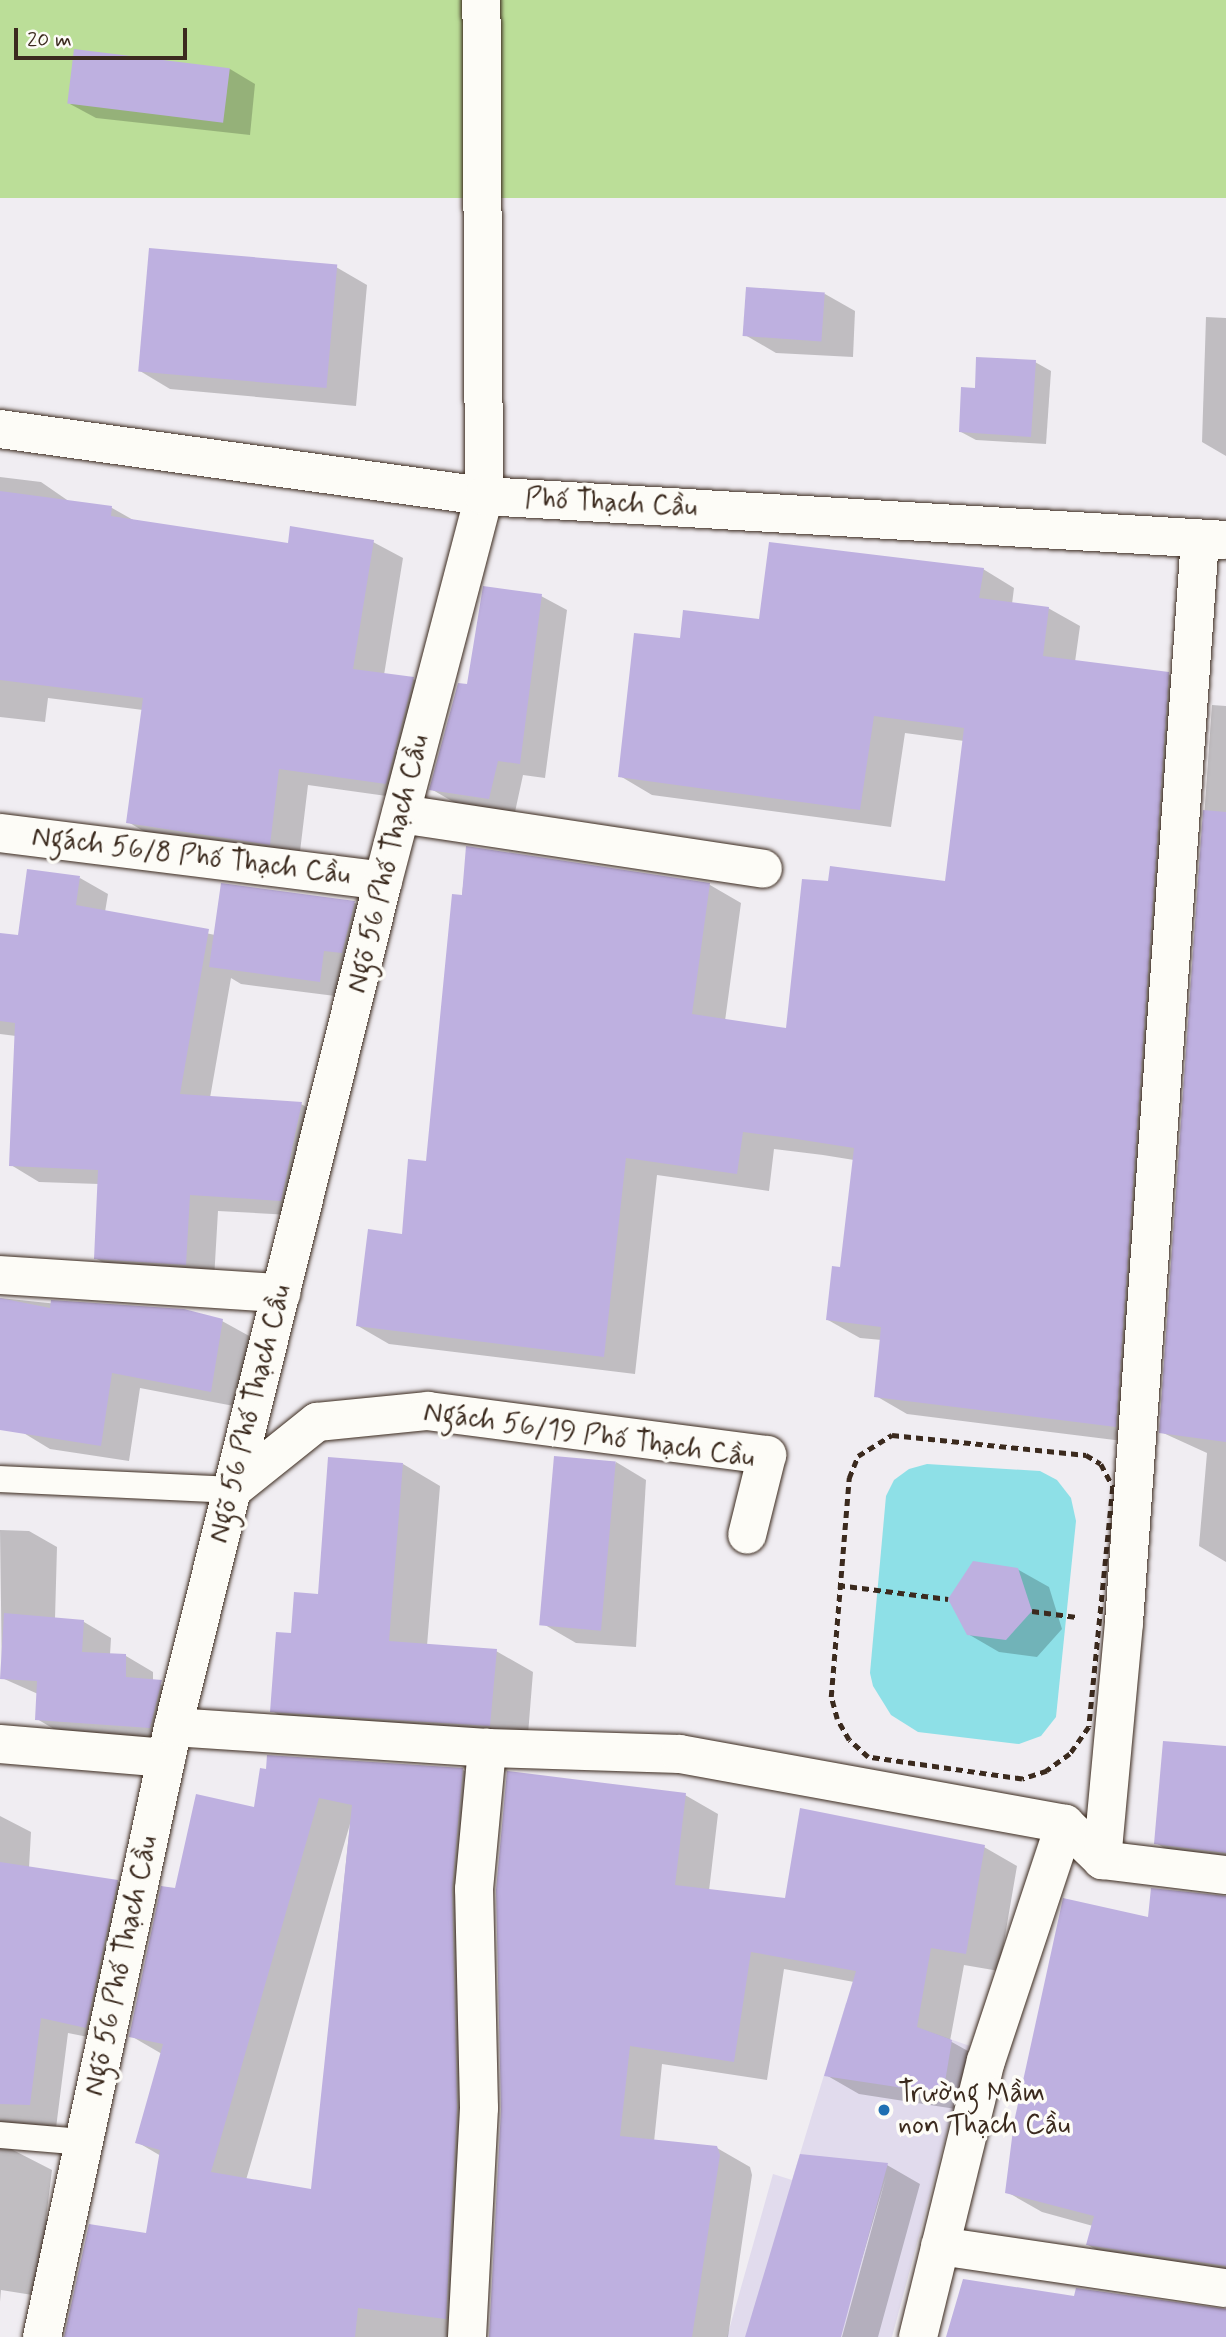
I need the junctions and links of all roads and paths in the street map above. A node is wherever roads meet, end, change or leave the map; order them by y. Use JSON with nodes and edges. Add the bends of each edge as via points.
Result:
{"nodes":[{"id":1,"x":481,"y":0,"type":"edge"},
{"id":2,"x":0,"y":429,"type":"edge"},
{"id":3,"x":484,"y":496,"type":"junction"},
{"id":4,"x":1213,"y":540,"type":"edge"},
{"id":5,"x":401,"y":814,"type":"junction"},
{"id":6,"x":0,"y":833,"type":"edge"},
{"id":7,"x":764,"y":869,"type":"dead end"},
{"id":8,"x":383,"y":881,"type":"junction"},
{"id":9,"x":0,"y":1275,"type":"edge"},
{"id":10,"x":281,"y":1293,"type":"junction"},
{"id":11,"x":0,"y":1479,"type":"edge"},
{"id":12,"x":232,"y":1490,"type":"junction"},
{"id":13,"x":747,"y":1535,"type":"dead end"},
{"id":14,"x":838,"y":1585,"type":"junction"},
{"id":15,"x":948,"y":1599,"type":"dead end"},
{"id":16,"x":1032,"y":1611,"type":"dead end"},
{"id":17,"x":1081,"y":1617,"type":"dead end"},
{"id":18,"x":170,"y":1742,"type":"junction"},
{"id":19,"x":0,"y":1744,"type":"edge"},
{"id":20,"x":487,"y":1748,"type":"junction"},
{"id":21,"x":1065,"y":1824,"type":"junction"},
{"id":22,"x":1101,"y":1860,"type":"junction"},
{"id":23,"x":1226,"y":1875,"type":"edge"},
{"id":24,"x":0,"y":2136,"type":"edge"},
{"id":25,"x":84,"y":2142,"type":"junction"},
{"id":26,"x":940,"y":2246,"type":"junction"},
{"id":27,"x":1226,"y":2288,"type":"edge"},
{"id":28,"x":42,"y":2337,"type":"edge"},
{"id":29,"x":467,"y":2337,"type":"edge"},
{"id":30,"x":918,"y":2337,"type":"edge"}],
"edges":[{"from":1,"to":3,"type":"street","name":"Ngõ 56 Phố Thạch Cầu"},
{"from":2,"to":3,"type":"street","name":"Phố Thạch Cầu"},
{"from":3,"to":4,"type":"street","name":"Phố Thạch Cầu"},
{"from":3,"to":5,"type":"street","name":"Ngõ 56 Phố Thạch Cầu"},
{"from":4,"to":22,"type":"street"},
{"from":5,"to":7,"type":"street"},
{"from":5,"to":8,"type":"street","name":"Ngõ 56 Phố Thạch Cầu"},
{"from":6,"to":8,"type":"street","name":"Ngách 56/8 Phố Thạch Cầu"},
{"from":8,"to":10,"type":"street","name":"Ngõ 56 Phố Thạch Cầu"},
{"from":9,"to":10,"type":"street"},
{"from":10,"to":12,"type":"street","name":"Ngõ 56 Phố Thạch Cầu"},
{"from":11,"to":12,"type":"lane"},
{"from":12,"to":13,"type":"street","name":"Ngách 56/19 Phố Thạch Cầu","via":[[317,1422],[428,1411],[766,1455]]},
{"from":12,"to":18,"type":"street","name":"Ngõ 56 Phố Thạch Cầu"},
{"from":14,"to":14,"type":"path","via":[[849,1478],[858,1456],[892,1435],[1086,1455],[1101,1464],[1113,1488],[1089,1727],[1070,1754],[1047,1771],[1023,1779],[868,1757],[849,1740],[831,1697]]},
{"from":14,"to":15,"type":"path"},
{"from":16,"to":17,"type":"path"},
{"from":18,"to":19,"type":"street"},
{"from":18,"to":20,"type":"street"},
{"from":18,"to":25,"type":"street","name":"Ngõ 56 Phố Thạch Cầu"},
{"from":20,"to":21,"type":"street","via":[[680,1754]]},
{"from":20,"to":29,"type":"street","via":[[474,1889],[479,2108]]},
{"from":21,"to":22,"type":"street"},
{"from":21,"to":26,"type":"street","via":[[986,2061]]},
{"from":22,"to":23,"type":"street"},
{"from":24,"to":25,"type":"lane"},
{"from":25,"to":28,"type":"street","name":"Ngõ 56 Phố Thạch Cầu"},
{"from":26,"to":27,"type":"street"},
{"from":26,"to":30,"type":"street"}]}
